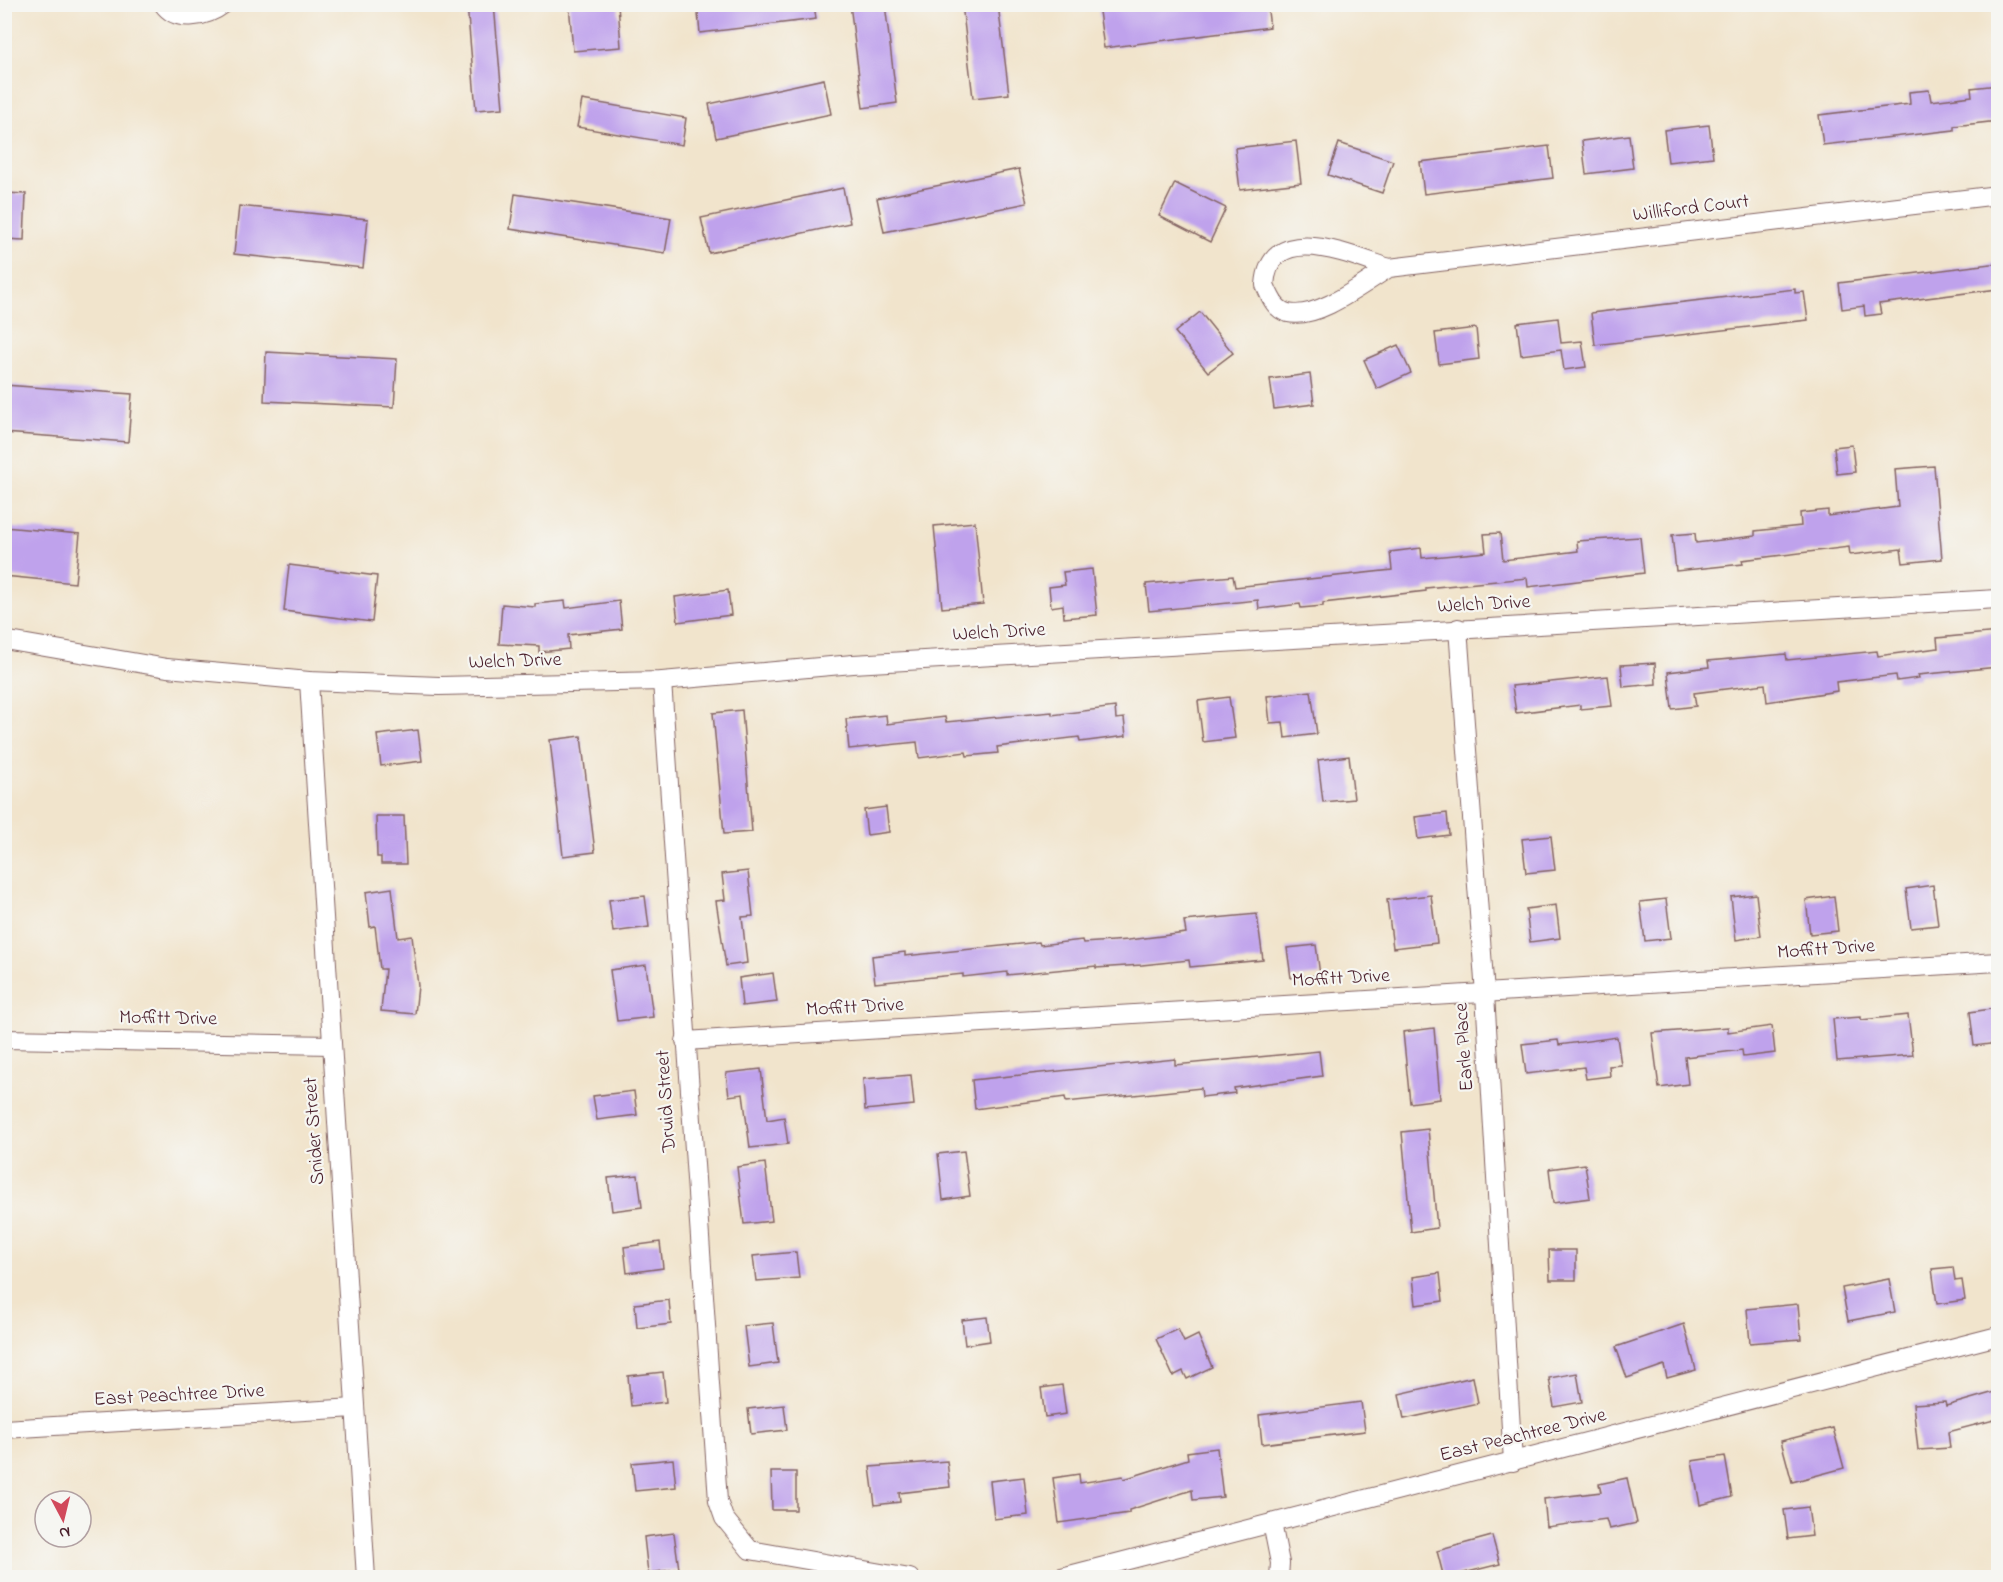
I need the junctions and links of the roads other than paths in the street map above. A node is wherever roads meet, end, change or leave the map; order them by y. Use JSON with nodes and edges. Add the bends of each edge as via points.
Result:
{"nodes":[{"id":1,"x":163,"y":4,"type":"edge"},
{"id":2,"x":224,"y":4,"type":"edge"},
{"id":3,"x":1998,"y":195,"type":"edge"},
{"id":4,"x":1389,"y":268,"type":"junction"},
{"id":5,"x":1998,"y":599,"type":"edge"},
{"id":6,"x":1458,"y":628,"type":"junction"},
{"id":7,"x":4,"y":640,"type":"edge"},
{"id":8,"x":309,"y":681,"type":"junction"},
{"id":9,"x":662,"y":681,"type":"junction"},
{"id":10,"x":1998,"y":962,"type":"edge"},
{"id":11,"x":1485,"y":994,"type":"junction"},
{"id":12,"x":4,"y":1039,"type":"edge"},
{"id":13,"x":685,"y":1041,"type":"junction"},
{"id":14,"x":332,"y":1045,"type":"junction"},
{"id":15,"x":1998,"y":1336,"type":"edge"},
{"id":16,"x":356,"y":1408,"type":"junction"},
{"id":17,"x":4,"y":1429,"type":"edge"},
{"id":18,"x":1513,"y":1462,"type":"junction"},
{"id":19,"x":1272,"y":1523,"type":"junction"},
{"id":20,"x":366,"y":1578,"type":"edge"},
{"id":21,"x":910,"y":1578,"type":"edge"},
{"id":22,"x":1058,"y":1578,"type":"edge"},
{"id":23,"x":1279,"y":1578,"type":"edge"}],
"edges":[{"from":1,"to":2,"type":"street","via":[[174,15],[188,16],[214,12]]},
{"from":3,"to":4,"type":"street","name":"Williford Court"},
{"from":4,"to":4,"type":"street","name":"Williford Court","via":[[1344,296],[1300,313],[1287,313],[1275,305],[1265,285],[1272,262],[1287,249],[1299,247],[1325,246]]},
{"from":5,"to":6,"type":"street","name":"Welch Drive"},
{"from":6,"to":9,"type":"street","name":"Welch Drive","via":[[853,664]]},
{"from":6,"to":11,"type":"street","name":"Earle Place"},
{"from":7,"to":8,"type":"street","name":"Welch Drive","via":[[167,668]]},
{"from":8,"to":9,"type":"street","name":"Welch Drive","via":[[439,686]]},
{"from":8,"to":14,"type":"street","name":"Snider Street"},
{"from":9,"to":13,"type":"street","name":"Druid Street"},
{"from":10,"to":11,"type":"street","name":"Moffitt Drive"},
{"from":11,"to":13,"type":"street","name":"Moffitt Drive"},
{"from":11,"to":18,"type":"street","name":"Earle Place"},
{"from":12,"to":14,"type":"street","name":"Moffitt Drive"},
{"from":13,"to":21,"type":"street","name":"Druid Street","via":[[718,1501],[724,1518],[750,1550]]},
{"from":14,"to":16,"type":"street","name":"Snider Street"},
{"from":15,"to":18,"type":"street","name":"East Peachtree Drive"},
{"from":16,"to":17,"type":"street","name":"East Peachtree Drive"},
{"from":16,"to":20,"type":"street","name":"Snider Street"},
{"from":18,"to":19,"type":"street","name":"East Peachtree Drive"},
{"from":19,"to":22,"type":"street","name":"East Peachtree Drive"},
{"from":19,"to":23,"type":"street"}]}
